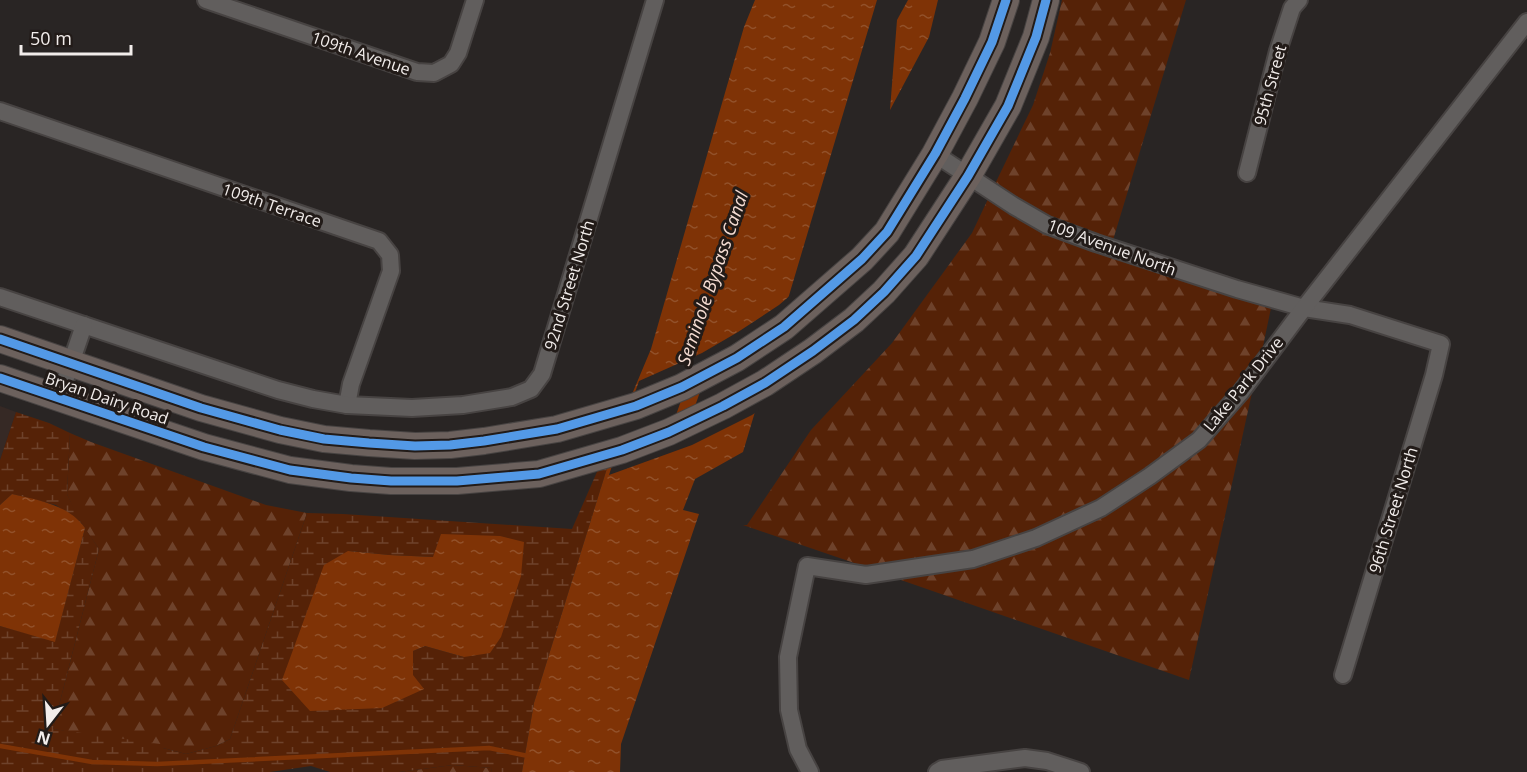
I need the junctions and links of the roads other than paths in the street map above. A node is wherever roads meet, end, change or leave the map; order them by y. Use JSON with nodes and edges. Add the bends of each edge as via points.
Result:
{"nodes":[{"id":1,"x":206,"y":0,"type":"edge"},
{"id":2,"x":475,"y":0,"type":"edge"},
{"id":3,"x":656,"y":0,"type":"edge"},
{"id":4,"x":1006,"y":0,"type":"edge"},
{"id":5,"x":1046,"y":0,"type":"edge"},
{"id":6,"x":1299,"y":0,"type":"edge"},
{"id":7,"x":1527,"y":22,"type":"edge"},
{"id":8,"x":0,"y":111,"type":"edge"},
{"id":9,"x":935,"y":154,"type":"junction"},
{"id":10,"x":1247,"y":172,"type":"dead end"},
{"id":11,"x":968,"y":176,"type":"junction"},
{"id":12,"x":0,"y":297,"type":"edge"},
{"id":13,"x":1304,"y":308,"type":"junction"},
{"id":14,"x":84,"y":325,"type":"junction"},
{"id":15,"x":0,"y":339,"type":"edge"},
{"id":16,"x":1441,"y":344,"type":"joint"},
{"id":17,"x":71,"y":362,"type":"junction"},
{"id":18,"x":0,"y":378,"type":"edge"},
{"id":19,"x":59,"y":398,"type":"junction"},
{"id":20,"x":348,"y":405,"type":"junction"},
{"id":21,"x":1343,"y":675,"type":"dead end"},
{"id":22,"x":810,"y":772,"type":"edge"},
{"id":23,"x":937,"y":772,"type":"edge"},
{"id":24,"x":1081,"y":772,"type":"edge"}],
"edges":[{"from":1,"to":2,"type":"street","name":"109th Avenue","via":[[417,72],[434,73],[451,64],[458,53]]},
{"from":3,"to":20,"type":"street","name":"92nd Street North","via":[[542,374],[531,389],[513,397],[463,405]]},
{"from":4,"to":9,"type":"main road","name":"Bryan Dairy Road","via":[[992,42]]},
{"from":5,"to":11,"type":"main road","name":"Bryan Dairy Road","via":[[1036,37],[1008,106]]},
{"from":6,"to":10,"type":"street","name":"95th Street","via":[[1292,8],[1278,51]]},
{"from":7,"to":13,"type":"street","name":"Lake Park Drive"},
{"from":8,"to":20,"type":"street","name":"109th Terrace","via":[[379,242],[390,255],[391,271],[351,384]]},
{"from":9,"to":11,"type":"street","name":"109 Avenue North"},
{"from":9,"to":17,"type":"main road","name":"Bryan Dairy Road","via":[[887,232],[831,288],[784,327],[682,387],[636,406],[557,429],[484,441],[415,446],[324,439],[201,408]]},
{"from":11,"to":13,"type":"street","name":"109 Avenue North","via":[[1047,225],[1237,290]]},
{"from":11,"to":19,"type":"main road","name":"Bryan Dairy Road","via":[[910,263],[854,320],[813,351],[765,383],[669,432],[539,474],[402,481],[290,470],[204,447]]},
{"from":12,"to":14,"type":"street"},
{"from":13,"to":16,"type":"street","name":"109 Avenue North","via":[[1350,315]]},
{"from":13,"to":22,"type":"street","name":"Lake Park Drive","via":[[1199,440],[1101,508],[1036,538],[973,559],[866,576],[807,566],[788,657],[789,710],[798,749]]},
{"from":14,"to":17,"type":"street","name":"Bryan Dairy Road"},
{"from":14,"to":20,"type":"street","via":[[278,390]]},
{"from":15,"to":17,"type":"main road","name":"Bryan Dairy Road"},
{"from":16,"to":21,"type":"street","name":"96th Street North"},
{"from":17,"to":19,"type":"street","name":"Bryan Dairy Road"},
{"from":18,"to":19,"type":"main road","name":"Bryan Dairy Road"},
{"from":23,"to":24,"type":"street","via":[[1024,758]]}]}
